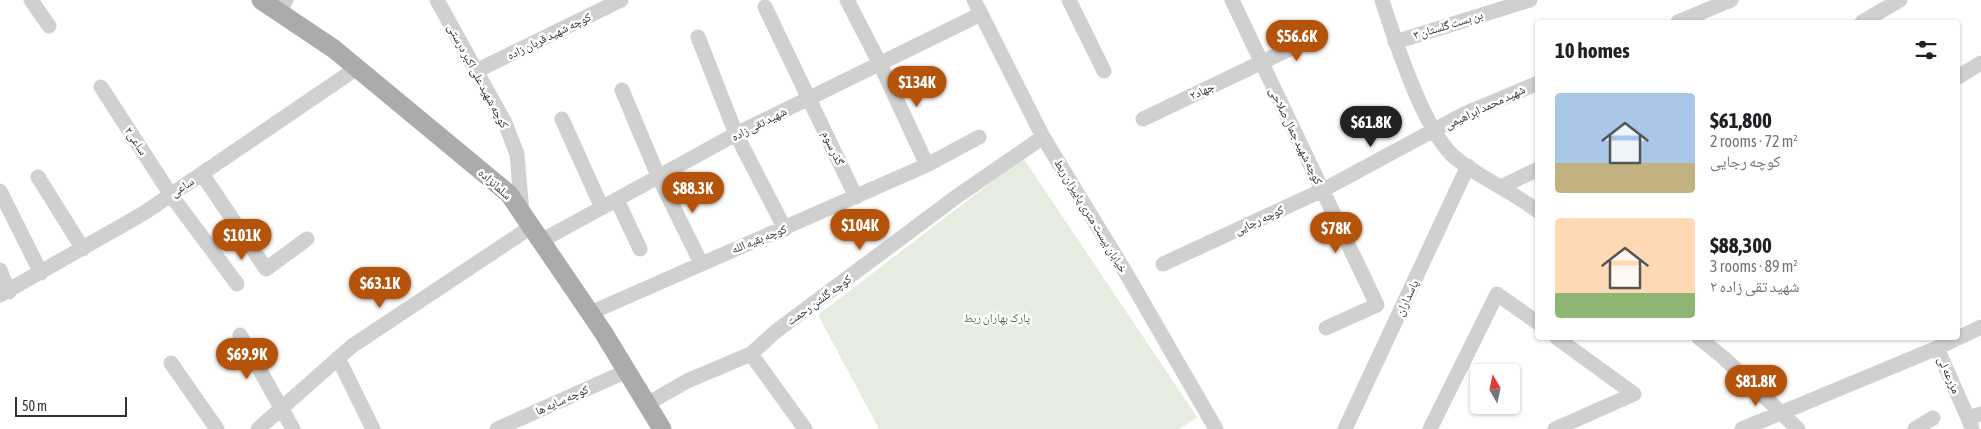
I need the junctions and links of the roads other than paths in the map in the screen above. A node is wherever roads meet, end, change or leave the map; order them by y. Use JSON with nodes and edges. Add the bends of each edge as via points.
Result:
{"nodes":[{"id":1,"x":31,"y":0,"type":"edge"},
{"id":2,"x":261,"y":0,"type":"edge"},
{"id":3,"x":437,"y":0,"type":"edge"},
{"id":4,"x":621,"y":0,"type":"edge"},
{"id":5,"x":847,"y":0,"type":"edge"},
{"id":6,"x":974,"y":0,"type":"edge"},
{"id":7,"x":1069,"y":0,"type":"edge"},
{"id":8,"x":1232,"y":0,"type":"edge"},
{"id":9,"x":1382,"y":0,"type":"edge"},
{"id":10,"x":1530,"y":0,"type":"edge"},
{"id":11,"x":1731,"y":0,"type":"edge"},
{"id":12,"x":1900,"y":0,"type":"edge"},
{"id":13,"x":283,"y":6,"type":"edge"},
{"id":14,"x":765,"y":7,"type":"dead end"},
{"id":15,"x":981,"y":14,"type":"junction"},
{"id":16,"x":1683,"y":20,"type":"edge"},
{"id":17,"x":1865,"y":20,"type":"edge"},
{"id":18,"x":48,"y":26,"type":"dead end"},
{"id":19,"x":1321,"y":34,"type":"dead end"},
{"id":20,"x":698,"y":37,"type":"dead end"},
{"id":21,"x":1395,"y":42,"type":"junction"},
{"id":22,"x":1981,"y":62,"type":"edge"},
{"id":23,"x":880,"y":64,"type":"junction"},
{"id":24,"x":1261,"y":64,"type":"junction"},
{"id":25,"x":357,"y":68,"type":"junction"},
{"id":26,"x":476,"y":71,"type":"junction"},
{"id":27,"x":1104,"y":71,"type":"dead end"},
{"id":28,"x":1960,"y":76,"type":"edge"},
{"id":29,"x":1535,"y":83,"type":"edge"},
{"id":30,"x":101,"y":87,"type":"dead end"},
{"id":31,"x":622,"y":90,"type":"dead end"},
{"id":32,"x":810,"y":98,"type":"junction"},
{"id":33,"x":562,"y":120,"type":"dead end"},
{"id":34,"x":1143,"y":120,"type":"dead end"},
{"id":35,"x":1433,"y":132,"type":"junction"},
{"id":36,"x":736,"y":134,"type":"junction"},
{"id":37,"x":979,"y":136,"type":"dead end"},
{"id":38,"x":1043,"y":137,"type":"junction"},
{"id":39,"x":927,"y":165,"type":"junction"},
{"id":40,"x":1468,"y":166,"type":"junction"},
{"id":41,"x":1535,"y":170,"type":"edge"},
{"id":42,"x":202,"y":174,"type":"junction"},
{"id":43,"x":38,"y":177,"type":"dead end"},
{"id":44,"x":659,"y":178,"type":"junction"},
{"id":45,"x":1502,"y":187,"type":"junction"},
{"id":46,"x":1323,"y":190,"type":"junction"},
{"id":47,"x":0,"y":191,"type":"edge"},
{"id":48,"x":171,"y":195,"type":"junction"},
{"id":49,"x":856,"y":197,"type":"junction"},
{"id":50,"x":617,"y":200,"type":"junction"},
{"id":51,"x":602,"y":208,"type":"junction"},
{"id":52,"x":1535,"y":209,"type":"edge"},
{"id":53,"x":531,"y":227,"type":"junction"},
{"id":54,"x":785,"y":228,"type":"junction"},
{"id":55,"x":307,"y":239,"type":"dead end"},
{"id":56,"x":83,"y":249,"type":"junction"},
{"id":57,"x":640,"y":250,"type":"dead end"},
{"id":58,"x":700,"y":263,"type":"junction"},
{"id":59,"x":1163,"y":264,"type":"dead end"},
{"id":60,"x":0,"y":270,"type":"edge"},
{"id":61,"x":41,"y":273,"type":"junction"},
{"id":62,"x":237,"y":284,"type":"dead end"},
{"id":63,"x":4,"y":293,"type":"edge"},
{"id":64,"x":590,"y":313,"type":"junction"},
{"id":65,"x":1535,"y":321,"type":"edge"},
{"id":66,"x":1981,"y":327,"type":"edge"},
{"id":67,"x":1326,"y":328,"type":"dead end"},
{"id":68,"x":240,"y":336,"type":"dead end"},
{"id":69,"x":1960,"y":337,"type":"edge"},
{"id":70,"x":1562,"y":340,"type":"edge"},
{"id":71,"x":1702,"y":340,"type":"edge"},
{"id":72,"x":1954,"y":340,"type":"edge"},
{"id":73,"x":1937,"y":348,"type":"junction"},
{"id":74,"x":751,"y":354,"type":"junction"},
{"id":75,"x":338,"y":358,"type":"junction"},
{"id":76,"x":171,"y":362,"type":"dead end"},
{"id":77,"x":627,"y":371,"type":"junction"},
{"id":78,"x":647,"y":404,"type":"junction"},
{"id":79,"x":280,"y":409,"type":"junction"},
{"id":80,"x":1780,"y":413,"type":"junction"},
{"id":81,"x":1934,"y":418,"type":"dead end"},
{"id":82,"x":1974,"y":420,"type":"edge"},
{"id":83,"x":217,"y":429,"type":"edge"},
{"id":84,"x":258,"y":429,"type":"edge"},
{"id":85,"x":293,"y":429,"type":"edge"},
{"id":86,"x":373,"y":429,"type":"edge"},
{"id":87,"x":497,"y":429,"type":"edge"},
{"id":88,"x":662,"y":429,"type":"edge"},
{"id":89,"x":805,"y":429,"type":"edge"},
{"id":90,"x":1216,"y":429,"type":"edge"},
{"id":91,"x":1346,"y":429,"type":"edge"},
{"id":92,"x":1430,"y":429,"type":"edge"},
{"id":93,"x":1555,"y":429,"type":"edge"},
{"id":94,"x":1742,"y":429,"type":"edge"},
{"id":95,"x":1798,"y":429,"type":"edge"},
{"id":96,"x":1915,"y":429,"type":"edge"}],
"edges":[{"from":1,"to":18,"type":"street"},
{"from":2,"to":13,"type":"main road","name":"سلمانزاده"},
{"from":3,"to":26,"type":"street","name":"کوچه شهید علی اکبر درستی"},
{"from":4,"to":26,"type":"street","name":"کوچه شهید قربان زاده"},
{"from":5,"to":23,"type":"street"},
{"from":6,"to":15,"type":"street","name":"خیابان بیست متری پاییزان ربط"},
{"from":7,"to":27,"type":"street"},
{"from":8,"to":24,"type":"street","name":"کوچه شهید جمال صلاحی"},
{"from":9,"to":21,"type":"street"},
{"from":10,"to":21,"type":"street","name":"بن بست گلستان ۳"},
{"from":11,"to":16,"type":"street"},
{"from":12,"to":17,"type":"street"},
{"from":13,"to":25,"type":"main road","name":"سلمانزاده"},
{"from":14,"to":32,"type":"street","name":"گذر سوم"},
{"from":15,"to":23,"type":"street","name":"شهید تقی زاده"},
{"from":15,"to":38,"type":"street","name":"خیابان بیست متری پاییزان ربط"},
{"from":19,"to":24,"type":"street","name":"جهاد۲"},
{"from":20,"to":36,"type":"street"},
{"from":21,"to":35,"type":"street"},
{"from":22,"to":28,"type":"street"},
{"from":23,"to":32,"type":"street","name":"شهید تقی زاده"},
{"from":23,"to":39,"type":"street"},
{"from":24,"to":34,"type":"street","name":"جهاد۲"},
{"from":24,"to":46,"type":"street","name":"کوچه شهید جمال صلاحی"},
{"from":25,"to":42,"type":"street","name":"ساعی"},
{"from":25,"to":53,"type":"main road","name":"سلمانزاده","via":[[509,194]]},
{"from":26,"to":53,"type":"street","name":"کوچه شهید علی اکبر درستی","via":[[505,123],[517,154]]},
{"from":29,"to":35,"type":"street","name":"شهید محمد ابراهیمی","via":[[1462,115]]},
{"from":30,"to":48,"type":"street","name":"ساعی۲"},
{"from":31,"to":44,"type":"street"},
{"from":32,"to":36,"type":"street","name":"شهید تقی زاده"},
{"from":32,"to":49,"type":"street","name":"گذر سوم"},
{"from":33,"to":51,"type":"street"},
{"from":35,"to":40,"type":"street","via":[[1456,159]]},
{"from":35,"to":46,"type":"street","name":"کوچه رجایی"},
{"from":36,"to":44,"type":"street","name":"شهید تقی زاده"},
{"from":36,"to":54,"type":"street"},
{"from":37,"to":39,"type":"street","name":"کوچه بقیه الله"},
{"from":38,"to":74,"type":"street","name":"کوچه گلشن رحمت","via":[[956,197],[775,332]]},
{"from":38,"to":90,"type":"street","name":"خیابان بیست متری پاییزان ربط","via":[[1126,272]]},
{"from":39,"to":49,"type":"street","name":"کوچه بقیه الله"},
{"from":40,"to":45,"type":"street"},
{"from":40,"to":91,"type":"street","name":"پاسداران"},
{"from":41,"to":45,"type":"street"},
{"from":42,"to":48,"type":"street","name":"ساعی"},
{"from":42,"to":55,"type":"street","via":[[266,269]]},
{"from":43,"to":56,"type":"street"},
{"from":44,"to":50,"type":"street","name":"شهید تقی زاده"},
{"from":44,"to":58,"type":"street"},
{"from":45,"to":52,"type":"street"},
{"from":46,"to":59,"type":"street","name":"کوچه رجایی"},
{"from":46,"to":67,"type":"street","name":"کوچه شهید جمال صلاحی","via":[[1377,305]]},
{"from":47,"to":61,"type":"street"},
{"from":48,"to":56,"type":"street","name":"ساعی"},
{"from":48,"to":62,"type":"street","name":"ساعی۲"},
{"from":49,"to":54,"type":"street","name":"کوچه بقیه الله"},
{"from":50,"to":51,"type":"street","name":"شهید تقی زاده"},
{"from":50,"to":57,"type":"street"},
{"from":51,"to":53,"type":"street","name":"شهید تقی زاده"},
{"from":53,"to":64,"type":"main road","name":"سلمانزاده"},
{"from":53,"to":75,"type":"street","name":"شهید تقی زاده"},
{"from":54,"to":58,"type":"street","name":"کوچه بقیه الله"},
{"from":56,"to":61,"type":"street","name":"ساعی"},
{"from":58,"to":64,"type":"street","name":"کوچه بقیه الله"},
{"from":60,"to":63,"type":"street"},
{"from":61,"to":63,"type":"street","name":"ساعی"},
{"from":64,"to":77,"type":"main road","name":"سلمانزاده"},
{"from":65,"to":92,"type":"street","via":[[1497,294]]},
{"from":66,"to":69,"type":"street","name":"مزرعه لی"},
{"from":68,"to":79,"type":"street"},
{"from":70,"to":93,"type":"street","via":[[1634,394]]},
{"from":71,"to":80,"type":"street"},
{"from":72,"to":73,"type":"street","name":"مزرعه لی"},
{"from":73,"to":80,"type":"street"},
{"from":73,"to":82,"type":"street","name":"مزرعه لی"},
{"from":74,"to":78,"type":"street","name":"کوچه گلشن رحمت","via":[[686,381]]},
{"from":74,"to":89,"type":"street"},
{"from":75,"to":79,"type":"street","name":"شهید تقی زاده"},
{"from":75,"to":86,"type":"street"},
{"from":76,"to":83,"type":"street"},
{"from":77,"to":78,"type":"main road","name":"سلمانزاده"},
{"from":77,"to":87,"type":"street","name":"کوچه سایه ها"},
{"from":78,"to":88,"type":"main road","name":"سلمانزاده"},
{"from":79,"to":84,"type":"street","name":"شهید تقی زاده"},
{"from":79,"to":85,"type":"street"},
{"from":80,"to":94,"type":"street"},
{"from":80,"to":95,"type":"street"},
{"from":81,"to":96,"type":"street"}]}
